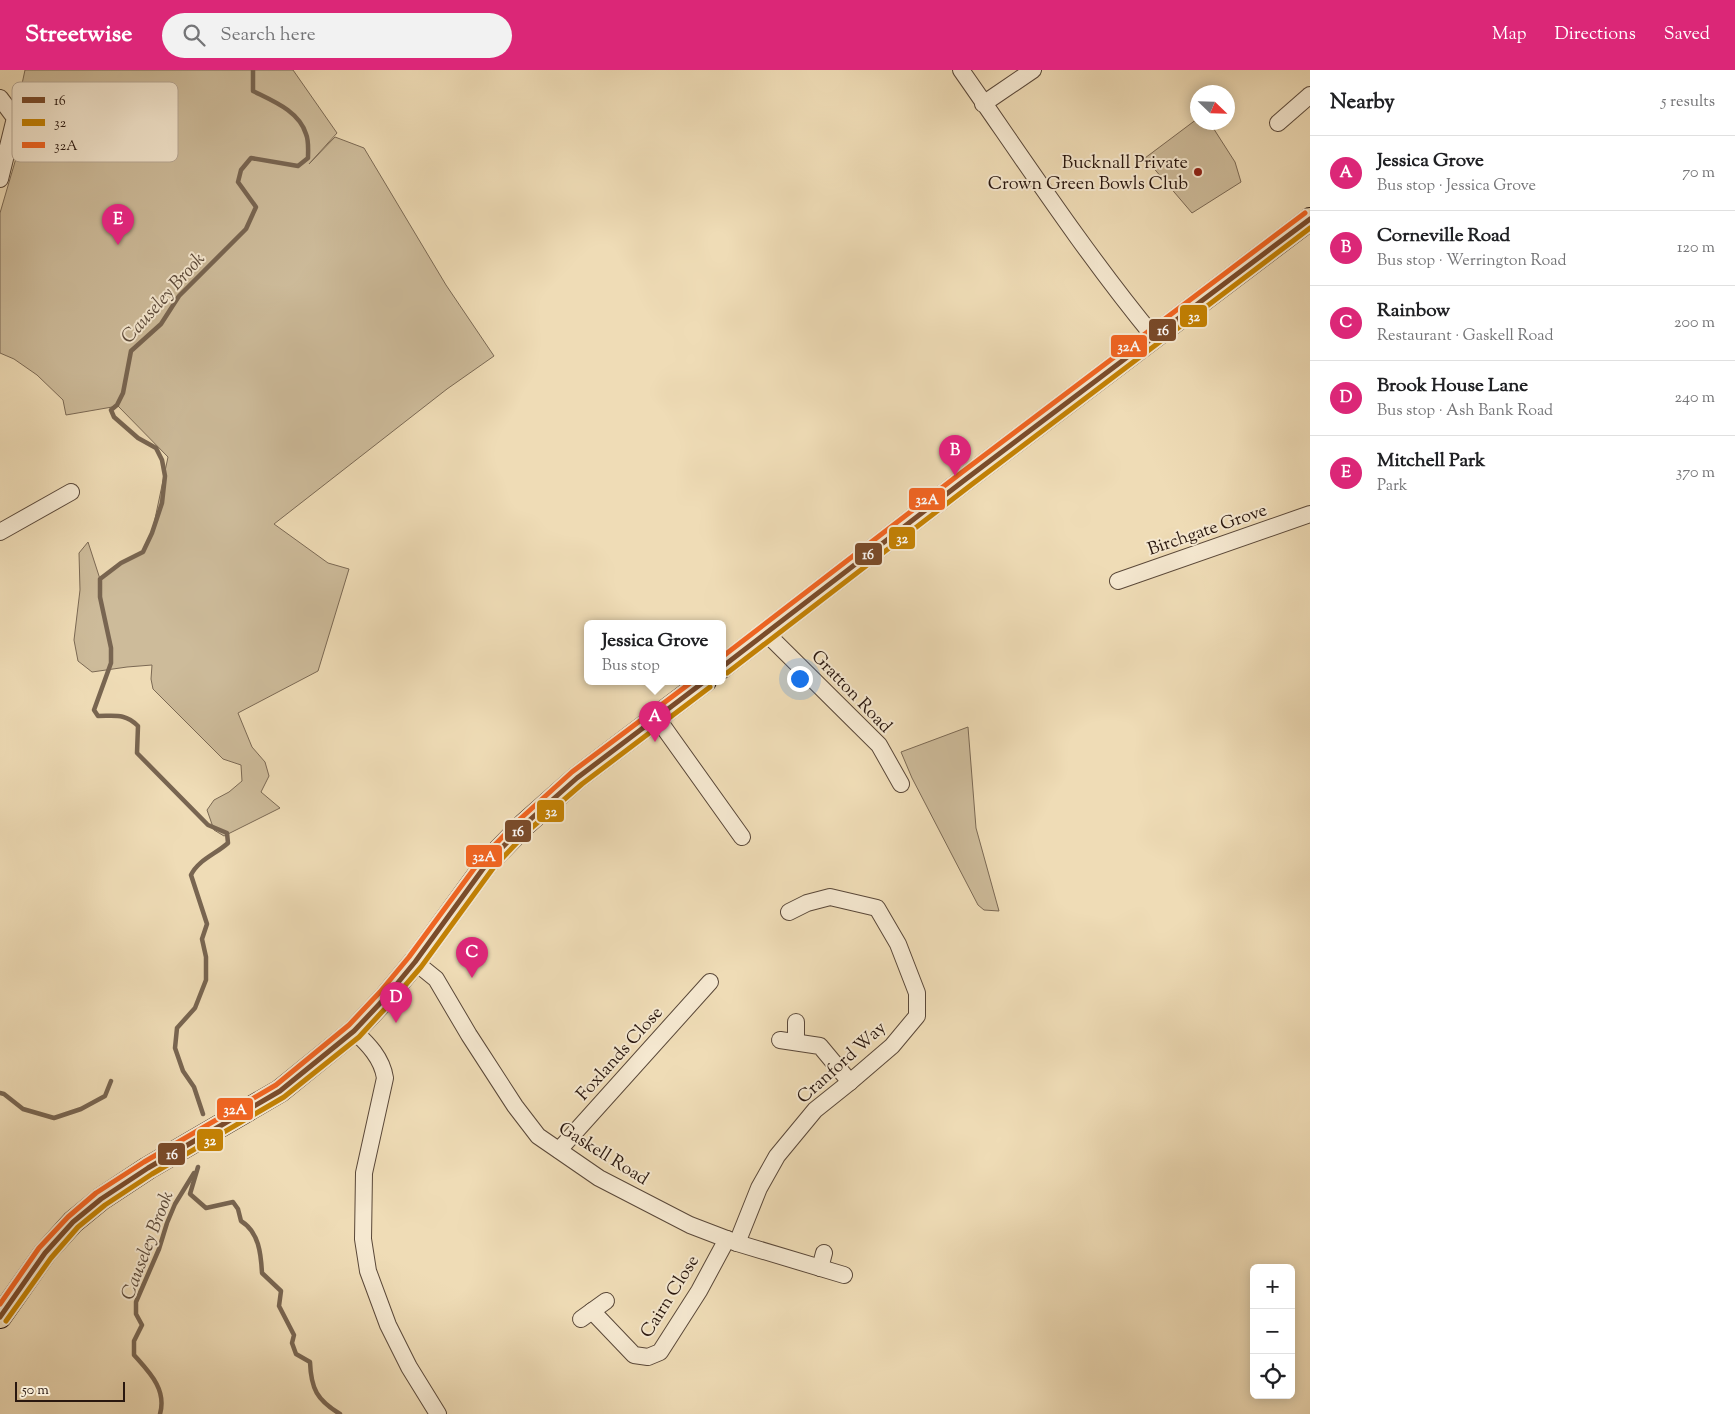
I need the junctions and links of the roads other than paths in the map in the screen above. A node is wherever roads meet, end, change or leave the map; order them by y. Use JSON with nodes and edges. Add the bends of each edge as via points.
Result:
{"nodes":[{"id":1,"x":961,"y":70,"type":"edge"},
{"id":2,"x":1033,"y":70,"type":"edge"},
{"id":3,"x":1310,"y":95,"type":"edge"},
{"id":4,"x":0,"y":98,"type":"edge"},
{"id":5,"x":983,"y":104,"type":"junction"},
{"id":6,"x":12,"y":113,"type":"edge"},
{"id":7,"x":1278,"y":123,"type":"dead end"},
{"id":8,"x":12,"y":133,"type":"edge"},
{"id":9,"x":0,"y":179,"type":"edge"},
{"id":10,"x":1310,"y":219,"type":"edge"},
{"id":11,"x":1154,"y":337,"type":"junction"},
{"id":12,"x":71,"y":492,"type":"dead end"},
{"id":13,"x":1310,"y":514,"type":"edge"},
{"id":14,"x":0,"y":532,"type":"edge"},
{"id":15,"x":1118,"y":581,"type":"dead end"},
{"id":16,"x":766,"y":633,"type":"junction"},
{"id":17,"x":726,"y":664,"type":"edge"},
{"id":18,"x":700,"y":685,"type":"edge"},
{"id":19,"x":657,"y":718,"type":"junction"},
{"id":20,"x":901,"y":784,"type":"dead end"},
{"id":21,"x":742,"y":837,"type":"dead end"},
{"id":22,"x":789,"y":912,"type":"dead end"},
{"id":23,"x":415,"y":962,"type":"junction"},
{"id":24,"x":710,"y":982,"type":"dead end"},
{"id":25,"x":796,"y":1022,"type":"dead end"},
{"id":26,"x":354,"y":1030,"type":"junction"},
{"id":27,"x":850,"y":1082,"type":"junction"},
{"id":28,"x":558,"y":1150,"type":"junction"},
{"id":29,"x":732,"y":1241,"type":"junction"},
{"id":30,"x":844,"y":1275,"type":"dead end"},
{"id":31,"x":606,"y":1301,"type":"dead end"},
{"id":32,"x":0,"y":1317,"type":"edge"},
{"id":33,"x":438,"y":1414,"type":"edge"}],
"edges":[{"from":1,"to":5,"type":"street"},
{"from":2,"to":5,"type":"street"},
{"from":3,"to":7,"type":"street"},
{"from":4,"to":6,"type":"street"},
{"from":5,"to":11,"type":"street","via":[[1102,273]]},
{"from":8,"to":9,"type":"street"},
{"from":10,"to":11,"type":"highway"},
{"from":11,"to":16,"type":"highway"},
{"from":12,"to":14,"type":"street"},
{"from":13,"to":15,"type":"street","name":"Birchgate Grove"},
{"from":16,"to":17,"type":"highway"},
{"from":16,"to":20,"type":"street","name":"Gratton Road","via":[[879,745]]},
{"from":18,"to":19,"type":"highway"},
{"from":19,"to":21,"type":"street"},
{"from":19,"to":23,"type":"highway","via":[[577,778],[524,825],[488,862]]},
{"from":22,"to":27,"type":"street","name":"Cranford Way","via":[[830,897],[877,908],[898,944],[917,993],[917,1016],[892,1046]]},
{"from":23,"to":26,"type":"highway"},
{"from":23,"to":28,"type":"street","name":"Gaskell Road","via":[[436,979],[515,1106],[538,1136]]},
{"from":24,"to":28,"type":"street","name":"Foxlands Close"},
{"from":25,"to":27,"type":"street","via":[[788,1041],[820,1046]]},
{"from":26,"to":32,"type":"highway","via":[[280,1091],[101,1199],[73,1222],[45,1253]]},
{"from":26,"to":33,"type":"street","via":[[378,1057],[385,1078],[364,1173],[363,1239],[368,1271],[388,1325]]},
{"from":27,"to":29,"type":"street","name":"Cranford Way","via":[[814,1110],[777,1156]]},
{"from":28,"to":29,"type":"street","name":"Gaskell Road","via":[[614,1186],[690,1225]]},
{"from":29,"to":30,"type":"street","name":"Gaskell Road","via":[[822,1261]]},
{"from":29,"to":31,"type":"street","name":"Cairn Close","via":[[660,1352],[648,1358],[634,1355],[587,1315]]}]}
